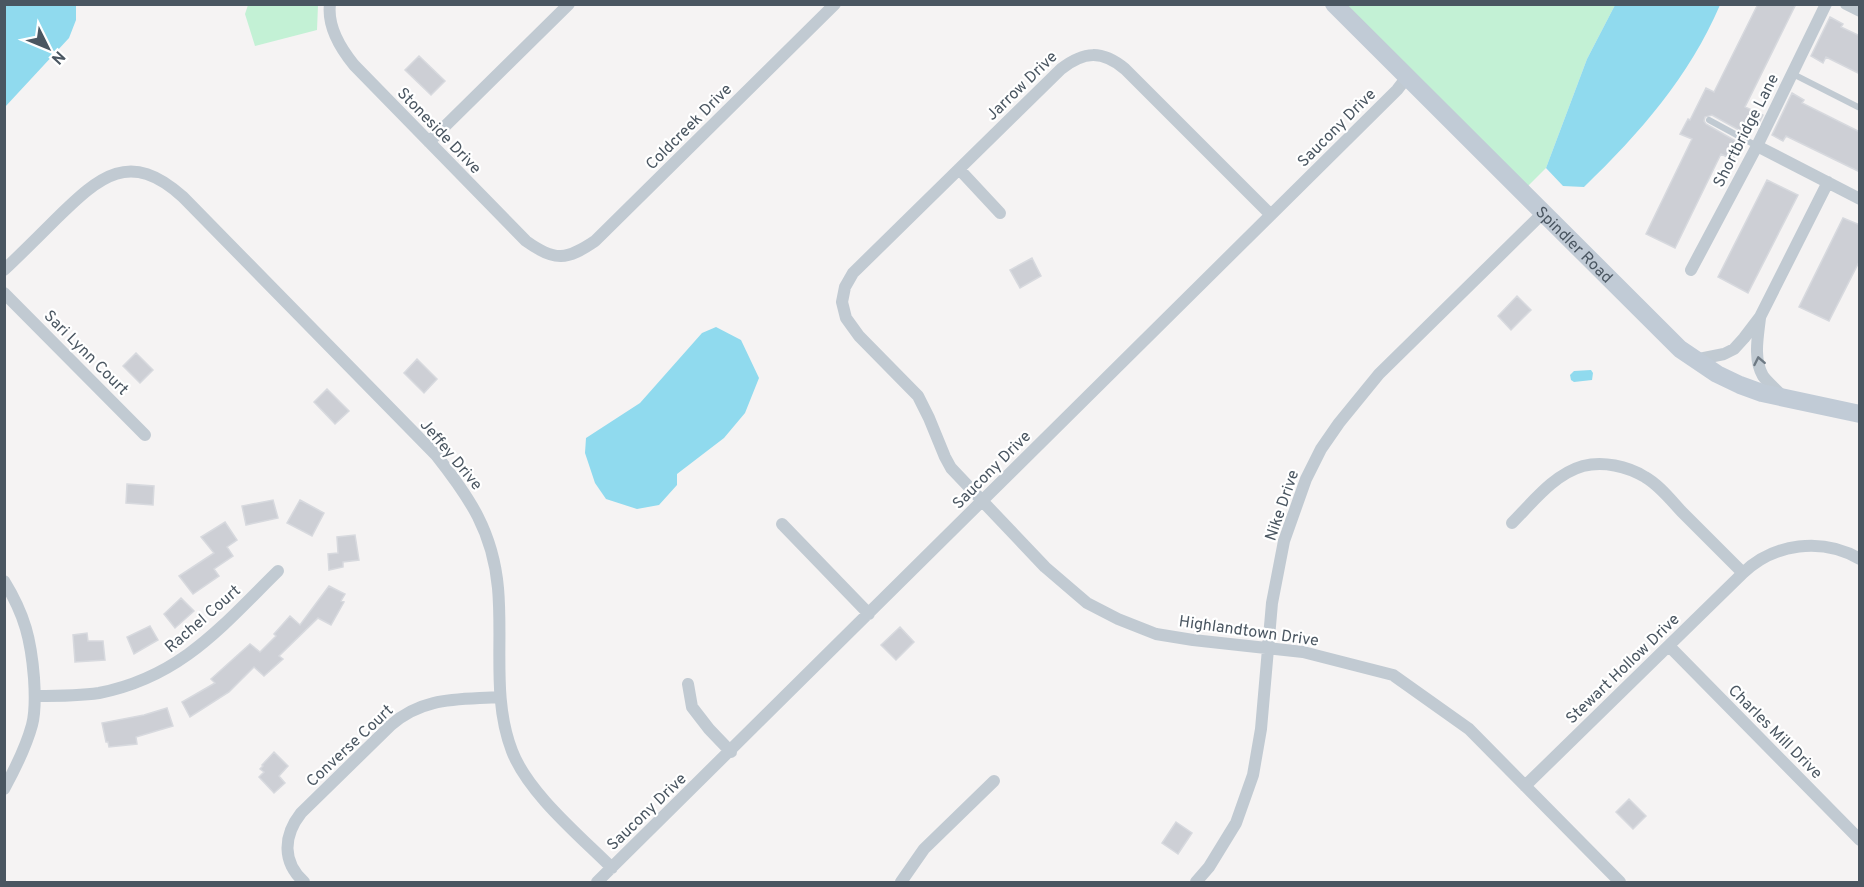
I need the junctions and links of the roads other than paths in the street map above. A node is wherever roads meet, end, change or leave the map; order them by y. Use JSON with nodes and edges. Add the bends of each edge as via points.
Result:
{"nodes":[{"id":1,"x":330,"y":4,"type":"edge"},
{"id":2,"x":569,"y":4,"type":"edge"},
{"id":3,"x":835,"y":4,"type":"edge"},
{"id":4,"x":1334,"y":4,"type":"edge"},
{"id":5,"x":1826,"y":4,"type":"edge"},
{"id":6,"x":1846,"y":4,"type":"edge"},
{"id":7,"x":1860,"y":11,"type":"edge"},
{"id":8,"x":1792,"y":74,"type":"junction"},
{"id":9,"x":1407,"y":77,"type":"junction"},
{"id":10,"x":1860,"y":108,"type":"edge"},
{"id":11,"x":1709,"y":120,"type":"dead end"},
{"id":12,"x":429,"y":142,"type":"junction"},
{"id":13,"x":1756,"y":146,"type":"junction"},
{"id":14,"x":959,"y":169,"type":"junction"},
{"id":15,"x":1828,"y":182,"type":"junction"},
{"id":16,"x":1860,"y":199,"type":"edge"},
{"id":17,"x":1000,"y":213,"type":"dead end"},
{"id":18,"x":1543,"y":213,"type":"junction"},
{"id":19,"x":1271,"y":214,"type":"junction"},
{"id":20,"x":556,"y":256,"type":"joint"},
{"id":21,"x":4,"y":270,"type":"edge"},
{"id":22,"x":1691,"y":270,"type":"dead end"},
{"id":23,"x":4,"y":293,"type":"edge"},
{"id":24,"x":842,"y":302,"type":"joint"},
{"id":25,"x":1760,"y":317,"type":"junction"},
{"id":26,"x":1694,"y":360,"type":"junction"},
{"id":27,"x":1783,"y":397,"type":"junction"},
{"id":28,"x":1860,"y":414,"type":"edge"},
{"id":29,"x":145,"y":435,"type":"dead end"},
{"id":30,"x":982,"y":501,"type":"junction"},
{"id":31,"x":1512,"y":523,"type":"dead end"},
{"id":32,"x":782,"y":524,"type":"dead end"},
{"id":33,"x":1860,"y":559,"type":"edge"},
{"id":34,"x":279,"y":571,"type":"dead end"},
{"id":35,"x":1743,"y":573,"type":"junction"},
{"id":36,"x":4,"y":581,"type":"edge"},
{"id":37,"x":869,"y":614,"type":"junction"},
{"id":38,"x":1669,"y":646,"type":"junction"},
{"id":39,"x":1269,"y":648,"type":"junction"},
{"id":40,"x":688,"y":684,"type":"dead end"},
{"id":41,"x":35,"y":696,"type":"junction"},
{"id":42,"x":500,"y":697,"type":"junction"},
{"id":43,"x":730,"y":752,"type":"junction"},
{"id":44,"x":994,"y":781,"type":"dead end"},
{"id":45,"x":1525,"y":786,"type":"junction"},
{"id":46,"x":4,"y":789,"type":"edge"},
{"id":47,"x":1860,"y":840,"type":"edge"},
{"id":48,"x":612,"y":868,"type":"junction"},
{"id":49,"x":304,"y":882,"type":"edge"},
{"id":50,"x":597,"y":882,"type":"edge"},
{"id":51,"x":901,"y":882,"type":"edge"},
{"id":52,"x":1196,"y":882,"type":"edge"},
{"id":53,"x":1620,"y":882,"type":"edge"}],
"edges":[{"from":1,"to":12,"type":"street","name":"Stoneside Drive","via":[[333,29],[341,49]]},
{"from":2,"to":12,"type":"street"},
{"from":3,"to":20,"type":"street","name":"Coldcreek Drive","via":[[595,242],[577,253]]},
{"from":4,"to":9,"type":"street","name":"Spindler Road"},
{"from":5,"to":8,"type":"street","name":"Shortbridge Lane"},
{"from":6,"to":7,"type":"street"},
{"from":8,"to":10,"type":"lane"},
{"from":8,"to":13,"type":"street","name":"Shortbridge Lane"},
{"from":9,"to":18,"type":"street","name":"Spindler Road"},
{"from":9,"to":19,"type":"street","name":"Saucony Drive"},
{"from":11,"to":13,"type":"lane"},
{"from":12,"to":20,"type":"street","name":"Stoneside Drive","via":[[526,241],[539,251]]},
{"from":13,"to":15,"type":"street"},
{"from":13,"to":22,"type":"street","name":"Shortbridge Lane"},
{"from":14,"to":17,"type":"street"},
{"from":14,"to":19,"type":"street","name":"Jarrow Drive","via":[[1060,69],[1073,59],[1096,54],[1125,69]]},
{"from":14,"to":24,"type":"street","name":"Jarrow Drive","via":[[853,273]]},
{"from":15,"to":16,"type":"street"},
{"from":15,"to":25,"type":"street"},
{"from":18,"to":26,"type":"street","name":"Spindler Road"},
{"from":18,"to":39,"type":"street","name":"Nike Drive","via":[[1379,374],[1321,449],[1284,541],[1272,603]]},
{"from":19,"to":30,"type":"street","name":"Saucony Drive"},
{"from":21,"to":42,"type":"street","name":"Jeffey Drive","via":[[105,177],[137,172],[167,183],[459,483],[477,512],[495,570]]},
{"from":23,"to":29,"type":"street","name":"Sari Lynn Court"},
{"from":24,"to":30,"type":"street","name":"Highlandtown Drive","via":[[852,327],[918,396],[951,468]]},
{"from":25,"to":26,"type":"street","via":[[1734,349]]},
{"from":27,"to":25,"type":"street","one_way":true,"via":[[1763,376],[1758,364]]},
{"from":26,"to":27,"type":"street","name":"Spindler Road","via":[[1740,385]]},
{"from":27,"to":28,"type":"street","name":"Spindler Road"},
{"from":30,"to":37,"type":"street","name":"Saucony Drive"},
{"from":30,"to":39,"type":"street","name":"Highlandtown Drive","via":[[1056,578],[1087,603],[1118,619],[1156,634]]},
{"from":31,"to":35,"type":"street","via":[[1546,489],[1582,466],[1625,467],[1661,490]]},
{"from":32,"to":37,"type":"street"},
{"from":33,"to":35,"type":"street","name":"Stewart Hollow Drive","via":[[1836,548],[1799,546],[1763,558]]},
{"from":34,"to":41,"type":"street","name":"Rachel Court","via":[[209,638],[167,669],[98,693]]},
{"from":35,"to":38,"type":"street","name":"Stewart Hollow Drive"},
{"from":36,"to":41,"type":"street","via":[[32,647]]},
{"from":37,"to":43,"type":"street","name":"Saucony Drive"},
{"from":38,"to":45,"type":"street","name":"Stewart Hollow Drive"},
{"from":38,"to":47,"type":"street","name":"Charles Mill Drive"},
{"from":39,"to":45,"type":"street","name":"Highlandtown Drive","via":[[1303,651],[1393,675],[1468,729]]},
{"from":39,"to":52,"type":"street","name":"Nike Drive","via":[[1253,775],[1236,823]]},
{"from":40,"to":43,"type":"street","via":[[692,707]]},
{"from":41,"to":46,"type":"street","via":[[32,723]]},
{"from":42,"to":48,"type":"street","name":"Jeffey Drive","via":[[504,729],[526,777]]},
{"from":42,"to":49,"type":"street","name":"Converse Court","via":[[422,705],[391,724],[293,824],[287,847],[293,871]]},
{"from":43,"to":48,"type":"street","name":"Saucony Drive"},
{"from":44,"to":51,"type":"street","via":[[924,849]]},
{"from":45,"to":53,"type":"street","name":"Highlandtown Drive"},
{"from":48,"to":50,"type":"street","name":"Saucony Drive"}]}
